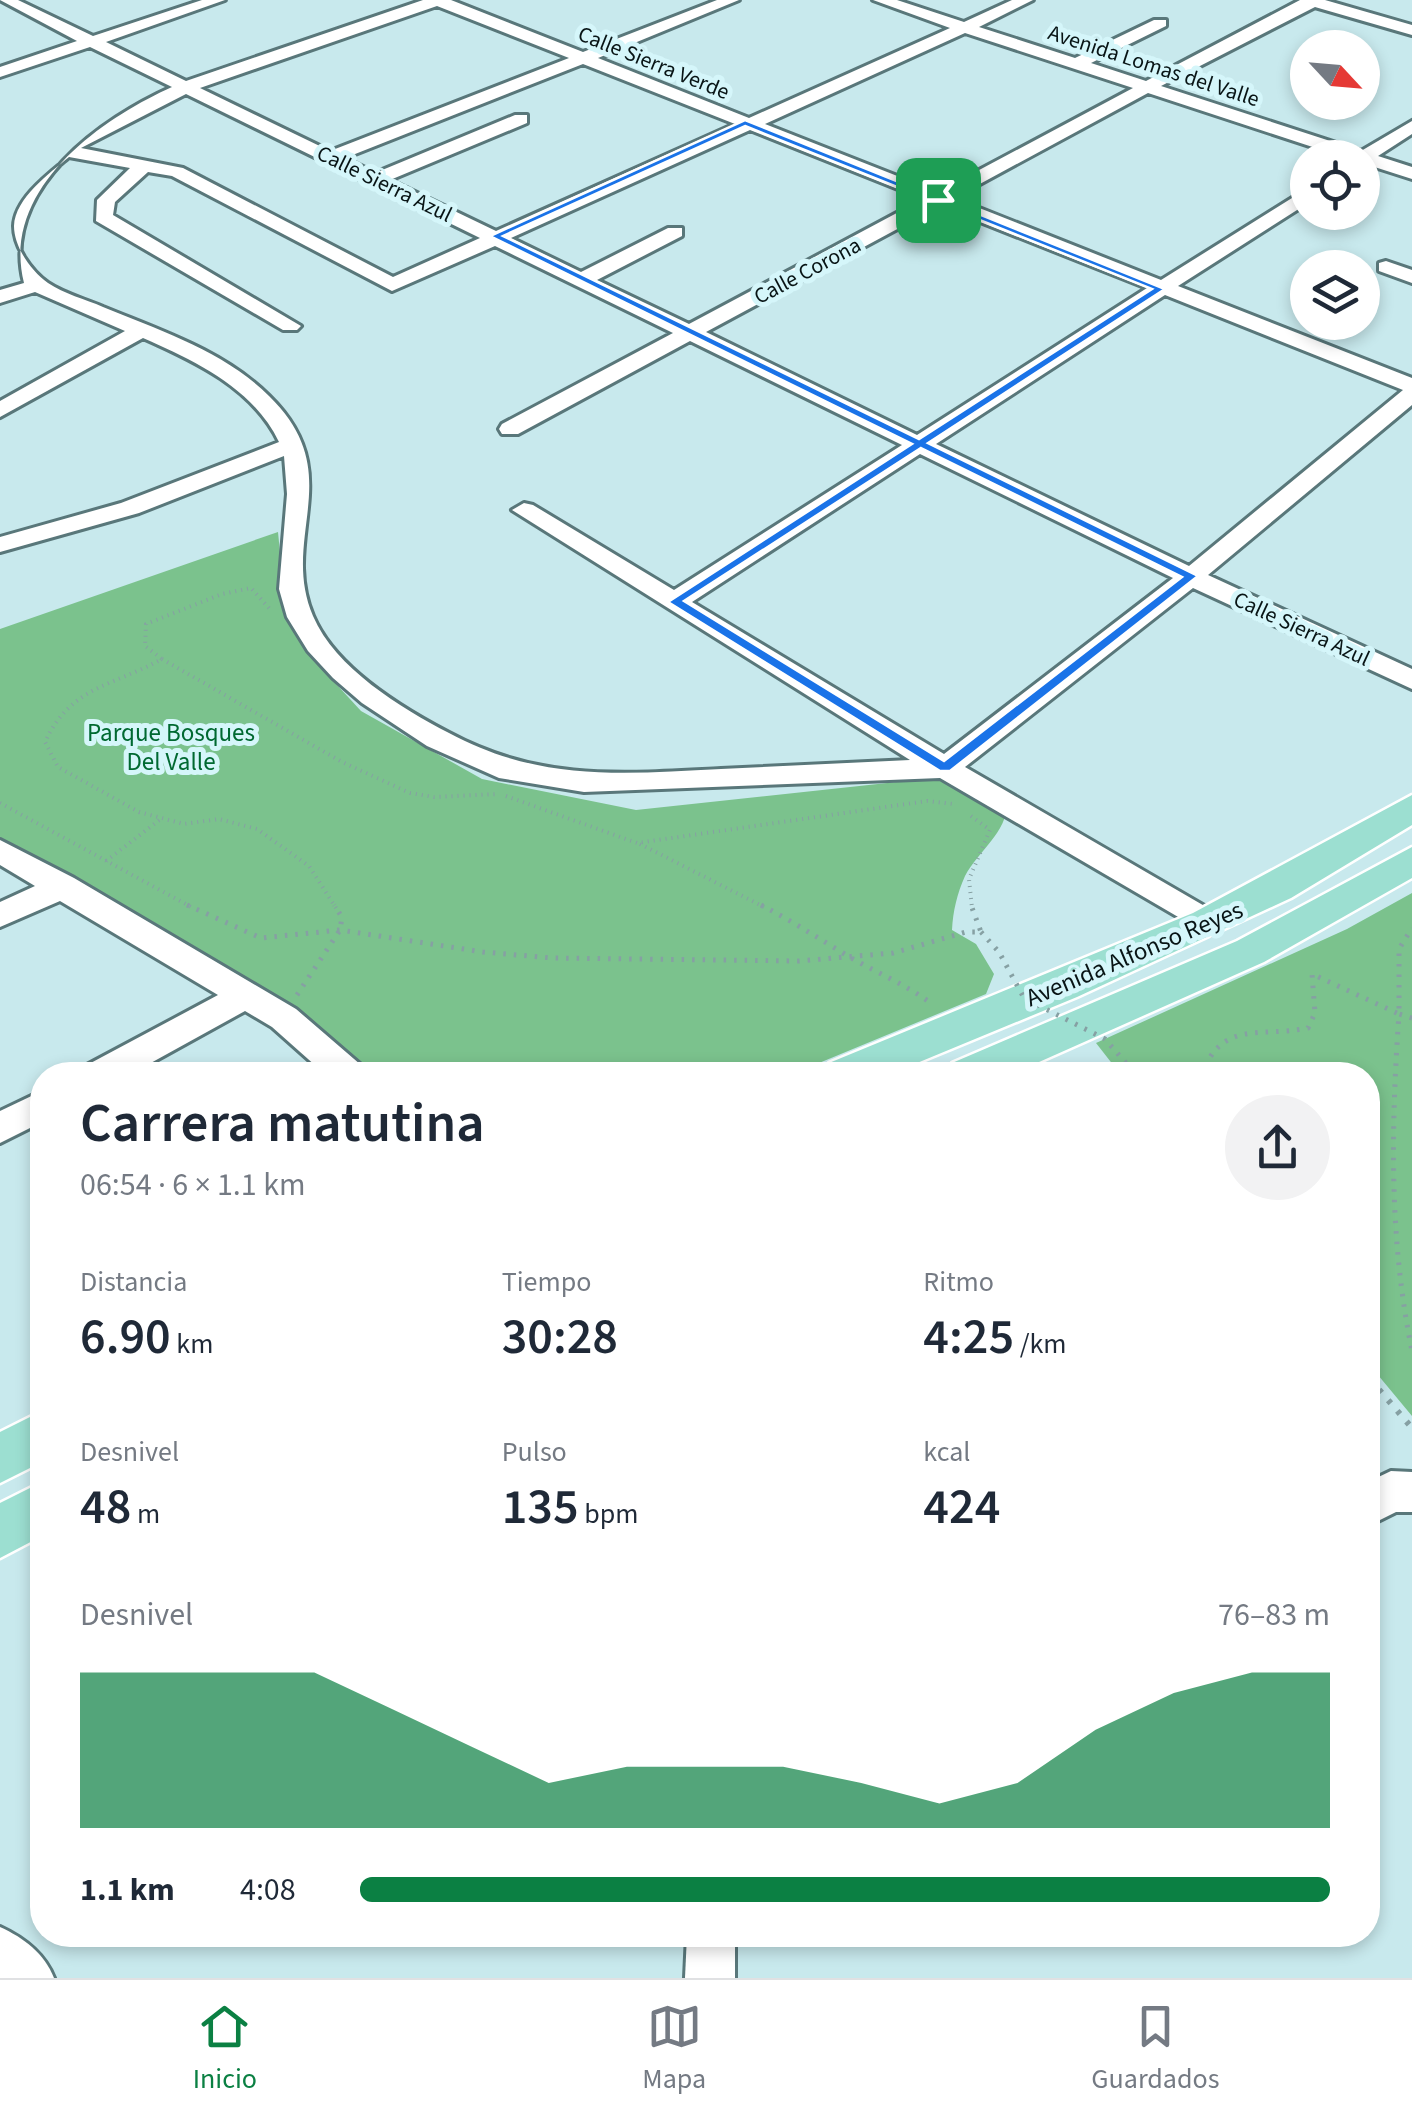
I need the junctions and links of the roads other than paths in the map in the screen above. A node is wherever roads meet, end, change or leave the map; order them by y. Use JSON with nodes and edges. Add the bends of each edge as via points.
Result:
{"nodes":[{"id":1,"x":3,"y":0,"type":"edge"},
{"id":2,"x":218,"y":0,"type":"edge"},
{"id":3,"x":438,"y":0,"type":"edge"},
{"id":4,"x":730,"y":0,"type":"edge"},
{"id":5,"x":855,"y":0,"type":"edge"},
{"id":6,"x":881,"y":0,"type":"edge"},
{"id":7,"x":1025,"y":0,"type":"edge"},
{"id":8,"x":1313,"y":1,"type":"edge"},
{"id":9,"x":1160,"y":24,"type":"dead end"},
{"id":10,"x":959,"y":30,"type":"junction"},
{"id":11,"x":1412,"y":30,"type":"edge"},
{"id":12,"x":90,"y":40,"type":"junction"},
{"id":13,"x":584,"y":57,"type":"junction"},
{"id":14,"x":1076,"y":64,"type":"junction"},
{"id":15,"x":0,"y":72,"type":"edge"},
{"id":16,"x":186,"y":86,"type":"junction"},
{"id":17,"x":1142,"y":90,"type":"junction"},
{"id":18,"x":522,"y":119,"type":"dead end"},
{"id":19,"x":745,"y":122,"type":"junction"},
{"id":20,"x":1412,"y":126,"type":"edge"},
{"id":21,"x":1304,"y":140,"type":"edge"},
{"id":22,"x":1290,"y":143,"type":"edge"},
{"id":23,"x":1380,"y":147,"type":"edge"},
{"id":24,"x":63,"y":150,"type":"junction"},
{"id":25,"x":331,"y":157,"type":"junction"},
{"id":26,"x":1380,"y":163,"type":"edge"},
{"id":27,"x":145,"y":165,"type":"junction"},
{"id":28,"x":1412,"y":173,"type":"edge"},
{"id":29,"x":1380,"y":174,"type":"edge"},
{"id":30,"x":376,"y":179,"type":"junction"},
{"id":31,"x":1412,"y":184,"type":"edge"},
{"id":32,"x":24,"y":186,"type":"junction"},
{"id":33,"x":0,"y":194,"type":"edge"},
{"id":34,"x":938,"y":200,"type":"junction"},
{"id":35,"x":1290,"y":206,"type":"edge"},
{"id":36,"x":676,"y":232,"type":"dead end"},
{"id":37,"x":495,"y":236,"type":"junction"},
{"id":38,"x":1386,"y":267,"type":"dead end"},
{"id":39,"x":1412,"y":276,"type":"edge"},
{"id":40,"x":584,"y":279,"type":"junction"},
{"id":41,"x":38,"y":285,"type":"junction"},
{"id":42,"x":1160,"y":289,"type":"junction"},
{"id":43,"x":0,"y":297,"type":"edge"},
{"id":44,"x":290,"y":326,"type":"dead end"},
{"id":45,"x":141,"y":331,"type":"junction"},
{"id":46,"x":693,"y":332,"type":"junction"},
{"id":47,"x":1412,"y":386,"type":"edge"},
{"id":48,"x":1412,"y":394,"type":"edge"},
{"id":49,"x":0,"y":410,"type":"edge"},
{"id":50,"x":510,"y":429,"type":"dead end"},
{"id":51,"x":920,"y":444,"type":"junction"},
{"id":52,"x":292,"y":446,"type":"junction"},
{"id":53,"x":524,"y":510,"type":"dead end"},
{"id":54,"x":0,"y":545,"type":"edge"},
{"id":55,"x":1191,"y":576,"type":"junction"},
{"id":56,"x":675,"y":602,"type":"junction"},
{"id":57,"x":1412,"y":680,"type":"edge"},
{"id":58,"x":945,"y":768,"type":"junction"},
{"id":59,"x":1412,"y":808,"type":"edge"},
{"id":60,"x":0,"y":851,"type":"edge"},
{"id":61,"x":1412,"y":860,"type":"edge"},
{"id":62,"x":63,"y":886,"type":"junction"},
{"id":63,"x":0,"y":915,"type":"edge"},
{"id":64,"x":1209,"y":923,"type":"junction"},
{"id":65,"x":245,"y":996,"type":"junction"},
{"id":66,"x":123,"y":1062,"type":"edge"},
{"id":67,"x":335,"y":1062,"type":"edge"},
{"id":68,"x":875,"y":1062,"type":"edge"},
{"id":69,"x":998,"y":1062,"type":"edge"},
{"id":70,"x":30,"y":1112,"type":"edge"},
{"id":71,"x":0,"y":1128,"type":"edge"},
{"id":72,"x":30,"y":1442,"type":"edge"},
{"id":73,"x":0,"y":1458,"type":"edge"},
{"id":74,"x":30,"y":1514,"type":"edge"},
{"id":75,"x":0,"y":1532,"type":"edge"},
{"id":76,"x":711,"y":1947,"type":"edge"},
{"id":77,"x":0,"y":1952,"type":"edge"},
{"id":78,"x":29,"y":1978,"type":"edge"},
{"id":79,"x":710,"y":1978,"type":"edge"}],
"edges":[{"from":1,"to":12,"type":"street","name":"Calle Sierra Azul"},
{"from":2,"to":12,"type":"street"},
{"from":3,"to":13,"type":"street","name":"Calle Sierra Verde"},
{"from":3,"to":16,"type":"street"},
{"from":4,"to":13,"type":"street"},
{"from":5,"to":10,"type":"street","name":"Avenida Lomas del Valle"},
{"from":6,"to":10,"type":"street","name":"Avenida Lomas del Valle"},
{"from":7,"to":10,"type":"street"},
{"from":8,"to":11,"type":"street"},
{"from":8,"to":17,"type":"street","name":"Calle Corona"},
{"from":9,"to":14,"type":"street"},
{"from":10,"to":14,"type":"street","name":"Avenida Lomas del Valle"},
{"from":10,"to":17,"type":"street","name":"Avenida Lomas del Valle"},
{"from":10,"to":19,"type":"street"},
{"from":12,"to":15,"type":"street"},
{"from":12,"to":16,"type":"street","name":"Calle Sierra Azul"},
{"from":13,"to":19,"type":"street","name":"Calle Sierra Verde"},
{"from":13,"to":25,"type":"street"},
{"from":14,"to":17,"type":"street","name":"Avenida Lomas del Valle"},
{"from":16,"to":24,"type":"street"},
{"from":16,"to":25,"type":"street","name":"Calle Sierra Azul"},
{"from":17,"to":21,"type":"street","name":"Avenida Lomas del Valle"},
{"from":17,"to":22,"type":"street","name":"Avenida Lomas del Valle"},
{"from":17,"to":34,"type":"street","name":"Calle Corona"},
{"from":18,"to":30,"type":"street"},
{"from":19,"to":34,"type":"street","name":"Calle Sierra Verde"},
{"from":19,"to":37,"type":"street"},
{"from":20,"to":23,"type":"street"},
{"from":24,"to":27,"type":"street"},
{"from":24,"to":32,"type":"street"},
{"from":25,"to":30,"type":"street","name":"Calle Sierra Azul"},
{"from":26,"to":28,"type":"street","name":"Avenida Lomas del Valle"},
{"from":27,"to":37,"type":"street","via":[[203,183],[392,285]]},
{"from":27,"to":44,"type":"street","via":[[106,200],[103,217]]},
{"from":29,"to":31,"type":"street"},
{"from":30,"to":37,"type":"street","name":"Calle Sierra Azul"},
{"from":32,"to":33,"type":"street"},
{"from":32,"to":41,"type":"street","via":[[3,230]]},
{"from":34,"to":42,"type":"street","name":"Calle Sierra Verde"},
{"from":34,"to":46,"type":"street","name":"Calle Corona"},
{"from":35,"to":42,"type":"street"},
{"from":36,"to":40,"type":"street"},
{"from":37,"to":40,"type":"street","name":"Calle Sierra Azul"},
{"from":38,"to":39,"type":"street"},
{"from":40,"to":46,"type":"street","name":"Calle Sierra Azul"},
{"from":41,"to":43,"type":"street"},
{"from":41,"to":45,"type":"street"},
{"from":42,"to":47,"type":"street","name":"Calle Sierra Verde"},
{"from":42,"to":51,"type":"street"},
{"from":45,"to":49,"type":"street"},
{"from":45,"to":52,"type":"street","via":[[248,386]]},
{"from":46,"to":50,"type":"street","name":"Calle Corona"},
{"from":46,"to":51,"type":"street","name":"Calle Sierra Azul"},
{"from":48,"to":55,"type":"street"},
{"from":51,"to":55,"type":"street","name":"Calle Sierra Azul"},
{"from":51,"to":56,"type":"street"},
{"from":52,"to":54,"type":"street","via":[[130,508]]},
{"from":52,"to":58,"type":"street","via":[[302,494],[291,565],[300,621],[350,678],[456,750],[533,776],[614,784]]},
{"from":53,"to":56,"type":"street"},
{"from":55,"to":57,"type":"street","name":"Calle Sierra Azul"},
{"from":55,"to":58,"type":"street"},
{"from":56,"to":58,"type":"street"},
{"from":58,"to":64,"type":"street"},
{"from":59,"to":64,"type":"main road","name":"Avenida Alfonso Reyes"},
{"from":60,"to":62,"type":"street"},
{"from":61,"to":69,"type":"main road","name":"Avenida Alfonso Reyes","via":[[1253,954]]},
{"from":62,"to":63,"type":"street"},
{"from":62,"to":65,"type":"street"},
{"from":64,"to":68,"type":"main road","name":"Avenida Alfonso Reyes"},
{"from":65,"to":66,"type":"street"},
{"from":65,"to":67,"type":"street","via":[[284,1018]]},
{"from":70,"to":71,"type":"street"},
{"from":72,"to":73,"type":"main road"},
{"from":74,"to":75,"type":"main road"},
{"from":76,"to":79,"type":"street"},
{"from":77,"to":78,"type":"street"}]}
